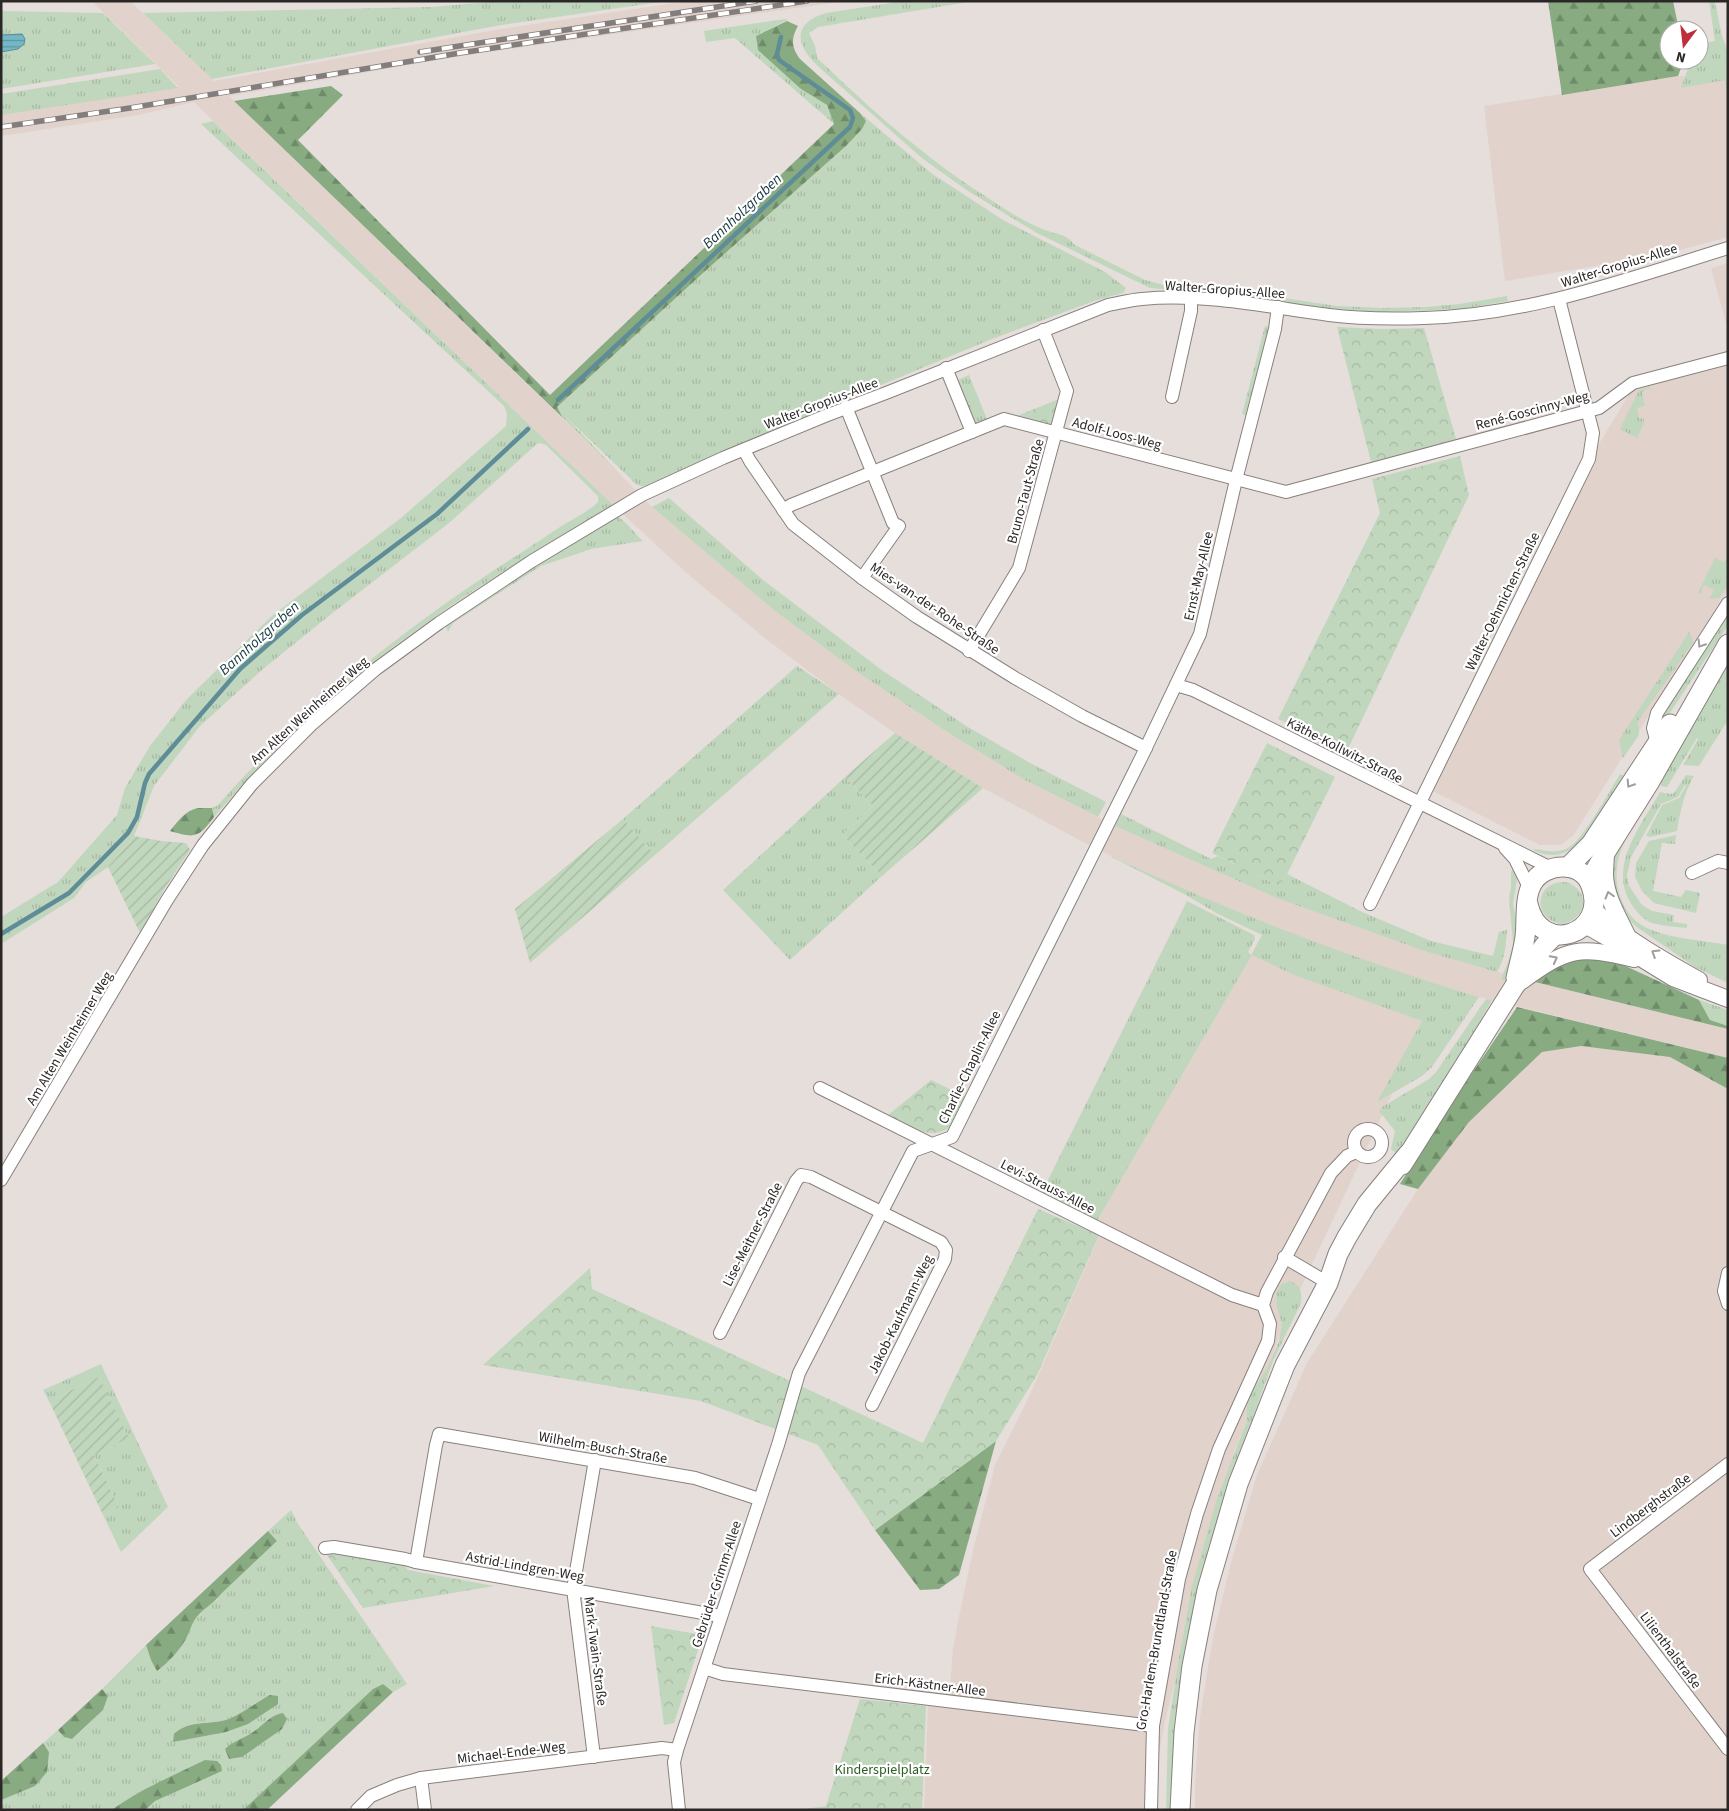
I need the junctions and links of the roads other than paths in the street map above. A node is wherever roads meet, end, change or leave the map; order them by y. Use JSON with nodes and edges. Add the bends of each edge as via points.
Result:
{"nodes":[{"id":1,"x":1728,"y":248,"type":"edge"},
{"id":2,"x":1191,"y":299,"type":"junction"},
{"id":3,"x":1559,"y":299,"type":"junction"},
{"id":4,"x":1278,"y":308,"type":"junction"},
{"id":5,"x":1043,"y":330,"type":"junction"},
{"id":6,"x":1728,"y":358,"type":"edge"},
{"id":7,"x":946,"y":368,"type":"junction"},
{"id":8,"x":1172,"y":397,"type":"dead end"},
{"id":9,"x":846,"y":408,"type":"junction"},
{"id":10,"x":1588,"y":411,"type":"junction"},
{"id":11,"x":972,"y":432,"type":"junction"},
{"id":12,"x":1056,"y":433,"type":"junction"},
{"id":13,"x":1454,"y":447,"type":"joint"},
{"id":14,"x":744,"y":450,"type":"junction"},
{"id":15,"x":872,"y":472,"type":"junction"},
{"id":16,"x":1236,"y":480,"type":"junction"},
{"id":17,"x":631,"y":502,"type":"joint"},
{"id":18,"x":783,"y":510,"type":"junction"},
{"id":19,"x":862,"y":578,"type":"junction"},
{"id":20,"x":1728,"y":603,"type":"edge"},
{"id":21,"x":1728,"y":644,"type":"edge"},
{"id":22,"x":969,"y":650,"type":"junction"},
{"id":23,"x":1715,"y":664,"type":"junction"},
{"id":24,"x":1176,"y":685,"type":"junction"},
{"id":25,"x":1657,"y":743,"type":"junction"},
{"id":26,"x":1146,"y":748,"type":"junction"},
{"id":27,"x":1419,"y":804,"type":"junction"},
{"id":28,"x":1102,"y":836,"type":"joint"},
{"id":29,"x":1499,"y":843,"type":"junction"},
{"id":30,"x":1607,"y":850,"type":"junction"},
{"id":31,"x":1728,"y":863,"type":"edge"},
{"id":32,"x":1560,"y":868,"type":"junction"},
{"id":33,"x":1692,"y":873,"type":"dead end"},
{"id":34,"x":1590,"y":881,"type":"junction"},
{"id":35,"x":1529,"y":896,"type":"junction"},
{"id":36,"x":1370,"y":904,"type":"dead end"},
{"id":37,"x":1589,"y":917,"type":"junction"},
{"id":38,"x":1555,"y":935,"type":"junction"},
{"id":39,"x":1628,"y":937,"type":"junction"},
{"id":40,"x":1643,"y":961,"type":"junction"},
{"id":41,"x":1514,"y":987,"type":"junction"},
{"id":42,"x":1728,"y":997,"type":"edge"},
{"id":43,"x":820,"y":1088,"type":"dead end"},
{"id":44,"x":932,"y":1144,"type":"junction"},
{"id":45,"x":1356,"y":1152,"type":"dead end"},
{"id":46,"x":1,"y":1180,"type":"edge"},
{"id":47,"x":881,"y":1212,"type":"junction"},
{"id":48,"x":1284,"y":1257,"type":"junction"},
{"id":49,"x":1728,"y":1273,"type":"edge"},
{"id":50,"x":1328,"y":1283,"type":"junction"},
{"id":51,"x":1728,"y":1304,"type":"edge"},
{"id":52,"x":1263,"y":1305,"type":"junction"},
{"id":53,"x":720,"y":1333,"type":"dead end"},
{"id":54,"x":801,"y":1370,"type":"joint"},
{"id":55,"x":872,"y":1405,"type":"dead end"},
{"id":56,"x":595,"y":1460,"type":"junction"},
{"id":57,"x":1728,"y":1464,"type":"edge"},
{"id":58,"x":759,"y":1499,"type":"junction"},
{"id":59,"x":325,"y":1548,"type":"dead end"},
{"id":60,"x":416,"y":1562,"type":"junction"},
{"id":61,"x":1590,"y":1569,"type":"joint"},
{"id":62,"x":573,"y":1589,"type":"junction"},
{"id":63,"x":720,"y":1616,"type":"junction"},
{"id":64,"x":704,"y":1668,"type":"junction"},
{"id":65,"x":1153,"y":1726,"type":"junction"},
{"id":66,"x":1728,"y":1749,"type":"edge"},
{"id":67,"x":677,"y":1750,"type":"junction"},
{"id":68,"x":594,"y":1757,"type":"junction"},
{"id":69,"x":420,"y":1778,"type":"junction"},
{"id":70,"x":356,"y":1810,"type":"edge"},
{"id":71,"x":425,"y":1810,"type":"edge"},
{"id":72,"x":679,"y":1810,"type":"edge"},
{"id":73,"x":1151,"y":1810,"type":"edge"},
{"id":74,"x":1180,"y":1810,"type":"edge"}],
"edges":[{"from":1,"to":3,"type":"street","name":"Walter-Gropius-Allee"},
{"from":2,"to":4,"type":"street","name":"Walter-Gropius-Allee"},
{"from":2,"to":5,"type":"street","name":"Walter-Gropius-Allee","via":[[1141,299],[1108,305]]},
{"from":2,"to":8,"type":"street"},
{"from":3,"to":4,"type":"street","name":"Walter-Gropius-Allee","via":[[1501,311],[1425,318],[1332,315]]},
{"from":3,"to":10,"type":"street","name":"Walter-Oehmichen-Straße"},
{"from":4,"to":16,"type":"street","name":"Ernst-May-Allee","via":[[1276,329]]},
{"from":5,"to":7,"type":"street","name":"Walter-Gropius-Allee"},
{"from":5,"to":12,"type":"street","name":"Bruno-Taut-Straße","via":[[1067,391]]},
{"from":6,"to":10,"type":"street","name":"René-Goscinny-Weg","via":[[1632,383],[1599,408]]},
{"from":7,"to":9,"type":"street","name":"Walter-Gropius-Allee"},
{"from":7,"to":11,"type":"street"},
{"from":9,"to":14,"type":"street","name":"Walter-Gropius-Allee"},
{"from":9,"to":15,"type":"street"},
{"from":10,"to":13,"type":"street","name":"René-Goscinny-Weg"},
{"from":10,"to":27,"type":"street","name":"Walter-Oehmichen-Straße","via":[[1593,433],[1589,460]]},
{"from":11,"to":12,"type":"street","name":"Adolf-Loos-Weg","via":[[1004,419]]},
{"from":11,"to":15,"type":"street","name":"Adolf-Loos-Weg"},
{"from":12,"to":16,"type":"street","name":"Adolf-Loos-Weg"},
{"from":12,"to":22,"type":"street","name":"Bruno-Taut-Straße","via":[[1019,568]]},
{"from":13,"to":16,"type":"street","name":"Adolf-Loos-Weg","via":[[1286,492]]},
{"from":14,"to":17,"type":"street","name":"Walter-Gropius-Allee"},
{"from":14,"to":18,"type":"street","name":"Mies-van-der-Rohe-Straße"},
{"from":15,"to":18,"type":"street","name":"Adolf-Loos-Weg"},
{"from":15,"to":19,"type":"street","via":[[893,523],[899,526]]},
{"from":16,"to":24,"type":"street","name":"Ernst-May-Allee","via":[[1200,634]]},
{"from":17,"to":46,"type":"street","name":"Am Alten Weinheimer Weg","via":[[532,560],[439,623],[376,670],[311,725],[252,784],[203,845],[167,900]]},
{"from":18,"to":19,"type":"street","name":"Mies-van-der-Rohe-Straße","via":[[799,529]]},
{"from":19,"to":22,"type":"street","name":"Mies-van-der-Rohe-Straße"},
{"from":20,"to":25,"type":"street","one_way":true,"via":[[1657,714],[1653,728]]},
{"from":21,"to":23,"type":"main road"},
{"from":22,"to":26,"type":"street","name":"Mies-van-der-Rohe-Straße","via":[[1082,716]]},
{"from":23,"to":25,"type":"main road"},
{"from":23,"to":30,"type":"main road","via":[[1649,783]]},
{"from":24,"to":26,"type":"street","name":"Ernst-May-Allee"},
{"from":24,"to":27,"type":"street","name":"Käthe-Kollwitz-Straße","via":[[1194,690]]},
{"from":25,"to":32,"type":"main road","one_way":true,"via":[[1591,844]]},
{"from":26,"to":28,"type":"street","name":"Ernst-May-Allee"},
{"from":27,"to":29,"type":"street","name":"Käthe-Kollwitz-Straße"},
{"from":27,"to":36,"type":"street","name":"Walter-Oehmichen-Straße"},
{"from":28,"to":44,"type":"street","name":"Charlie-Chaplin-Allee","via":[[952,1137]]},
{"from":29,"to":32,"type":"street","name":"Käthe-Kollwitz-Straße"},
{"from":29,"to":35,"type":"street","name":"Käthe-Kollwitz-Straße","via":[[1515,859]]},
{"from":30,"to":34,"type":"main road"},
{"from":39,"to":30,"type":"street","one_way":true,"via":[[1607,890]]},
{"from":31,"to":33,"type":"street","via":[[1718,861]]},
{"from":32,"to":34,"type":"main road","via":[[1577,870]]},
{"from":32,"to":35,"type":"main road","via":[[1539,876]]},
{"from":34,"to":37,"type":"main road","via":[[1594,894]]},
{"from":35,"to":38,"type":"main road","via":[[1530,912],[1538,926]]},
{"from":35,"to":41,"type":"main road","via":[[1525,937]]},
{"from":37,"to":38,"type":"main road","via":[[1573,933]]},
{"from":37,"to":39,"type":"street","via":[[1605,920]]},
{"from":37,"to":40,"type":"street","via":[[1608,938]]},
{"from":38,"to":41,"type":"main road"},
{"from":42,"to":39,"type":"street","one_way":true},
{"from":41,"to":40,"type":"street","one_way":true,"via":[[1550,961],[1582,950]]},
{"from":40,"to":42,"type":"street","via":[[1672,978]]},
{"from":41,"to":50,"type":"main road","via":[[1408,1154],[1356,1247]]},
{"from":43,"to":44,"type":"street","name":"Levi-Strauss-Allee"},
{"from":44,"to":47,"type":"street","name":"Charlie-Chaplin-Allee","via":[[913,1151]]},
{"from":44,"to":52,"type":"street","name":"Levi-Strauss-Allee","via":[[1232,1295]]},
{"from":45,"to":48,"type":"street","via":[[1346,1156],[1331,1173]]},
{"from":47,"to":53,"type":"street","name":"Lise-Meitner-Straße","via":[[811,1177],[800,1175]]},
{"from":47,"to":54,"type":"street","name":"Charlie-Chaplin-Allee"},
{"from":47,"to":55,"type":"street","name":"Jakob-Kaufmann-Weg","via":[[941,1242],[946,1250],[945,1259]]},
{"from":48,"to":50,"type":"street"},
{"from":48,"to":52,"type":"street"},
{"from":49,"to":51,"type":"street","via":[[1724,1291]]},
{"from":50,"to":74,"type":"main road","via":[[1284,1365],[1238,1484],[1207,1590],[1185,1722]]},
{"from":52,"to":65,"type":"street","name":"Gro-Harlem-Brundtland-Straße","via":[[1270,1324],[1268,1341],[1219,1448],[1197,1514],[1179,1580]]},
{"from":54,"to":58,"type":"street","name":"Gebrüder-Grimm-Allee"},
{"from":56,"to":58,"type":"street","name":"Wilhelm-Busch-Straße","via":[[695,1478]]},
{"from":56,"to":60,"type":"street","name":"Wilhelm-Busch-Straße","via":[[439,1434]]},
{"from":56,"to":62,"type":"street","name":"Mark-Twain-Straße"},
{"from":57,"to":61,"type":"street","name":"Lindberghstraße"},
{"from":58,"to":63,"type":"street","name":"Gebrüder-Grimm-Allee"},
{"from":59,"to":60,"type":"street","name":"Astrid-Lindgren-Weg","via":[[343,1548]]},
{"from":60,"to":62,"type":"street","name":"Astrid-Lindgren-Weg"},
{"from":61,"to":66,"type":"street","name":"Lilienthalstraße"},
{"from":62,"to":63,"type":"street","name":"Astrid-Lindgren-Weg"},
{"from":62,"to":68,"type":"street","name":"Mark-Twain-Straße"},
{"from":63,"to":64,"type":"street","name":"Gebrüder-Grimm-Allee"},
{"from":64,"to":65,"type":"street","name":"Erich-Kästner-Allee","via":[[723,1674]]},
{"from":64,"to":67,"type":"street","name":"Gebrüder-Grimm-Allee"},
{"from":65,"to":73,"type":"street","name":"Gro-Harlem-Brundtland-Straße"},
{"from":67,"to":68,"type":"street","name":"Michael-Ende-Weg","via":[[662,1748]]},
{"from":67,"to":72,"type":"street","name":"Gebrüder-Grimm-Allee","via":[[674,1773]]},
{"from":68,"to":69,"type":"street","name":"Michael-Ende-Weg"},
{"from":69,"to":70,"type":"street","name":"Michael-Ende-Weg","via":[[371,1796]]},
{"from":69,"to":71,"type":"street"}]}
